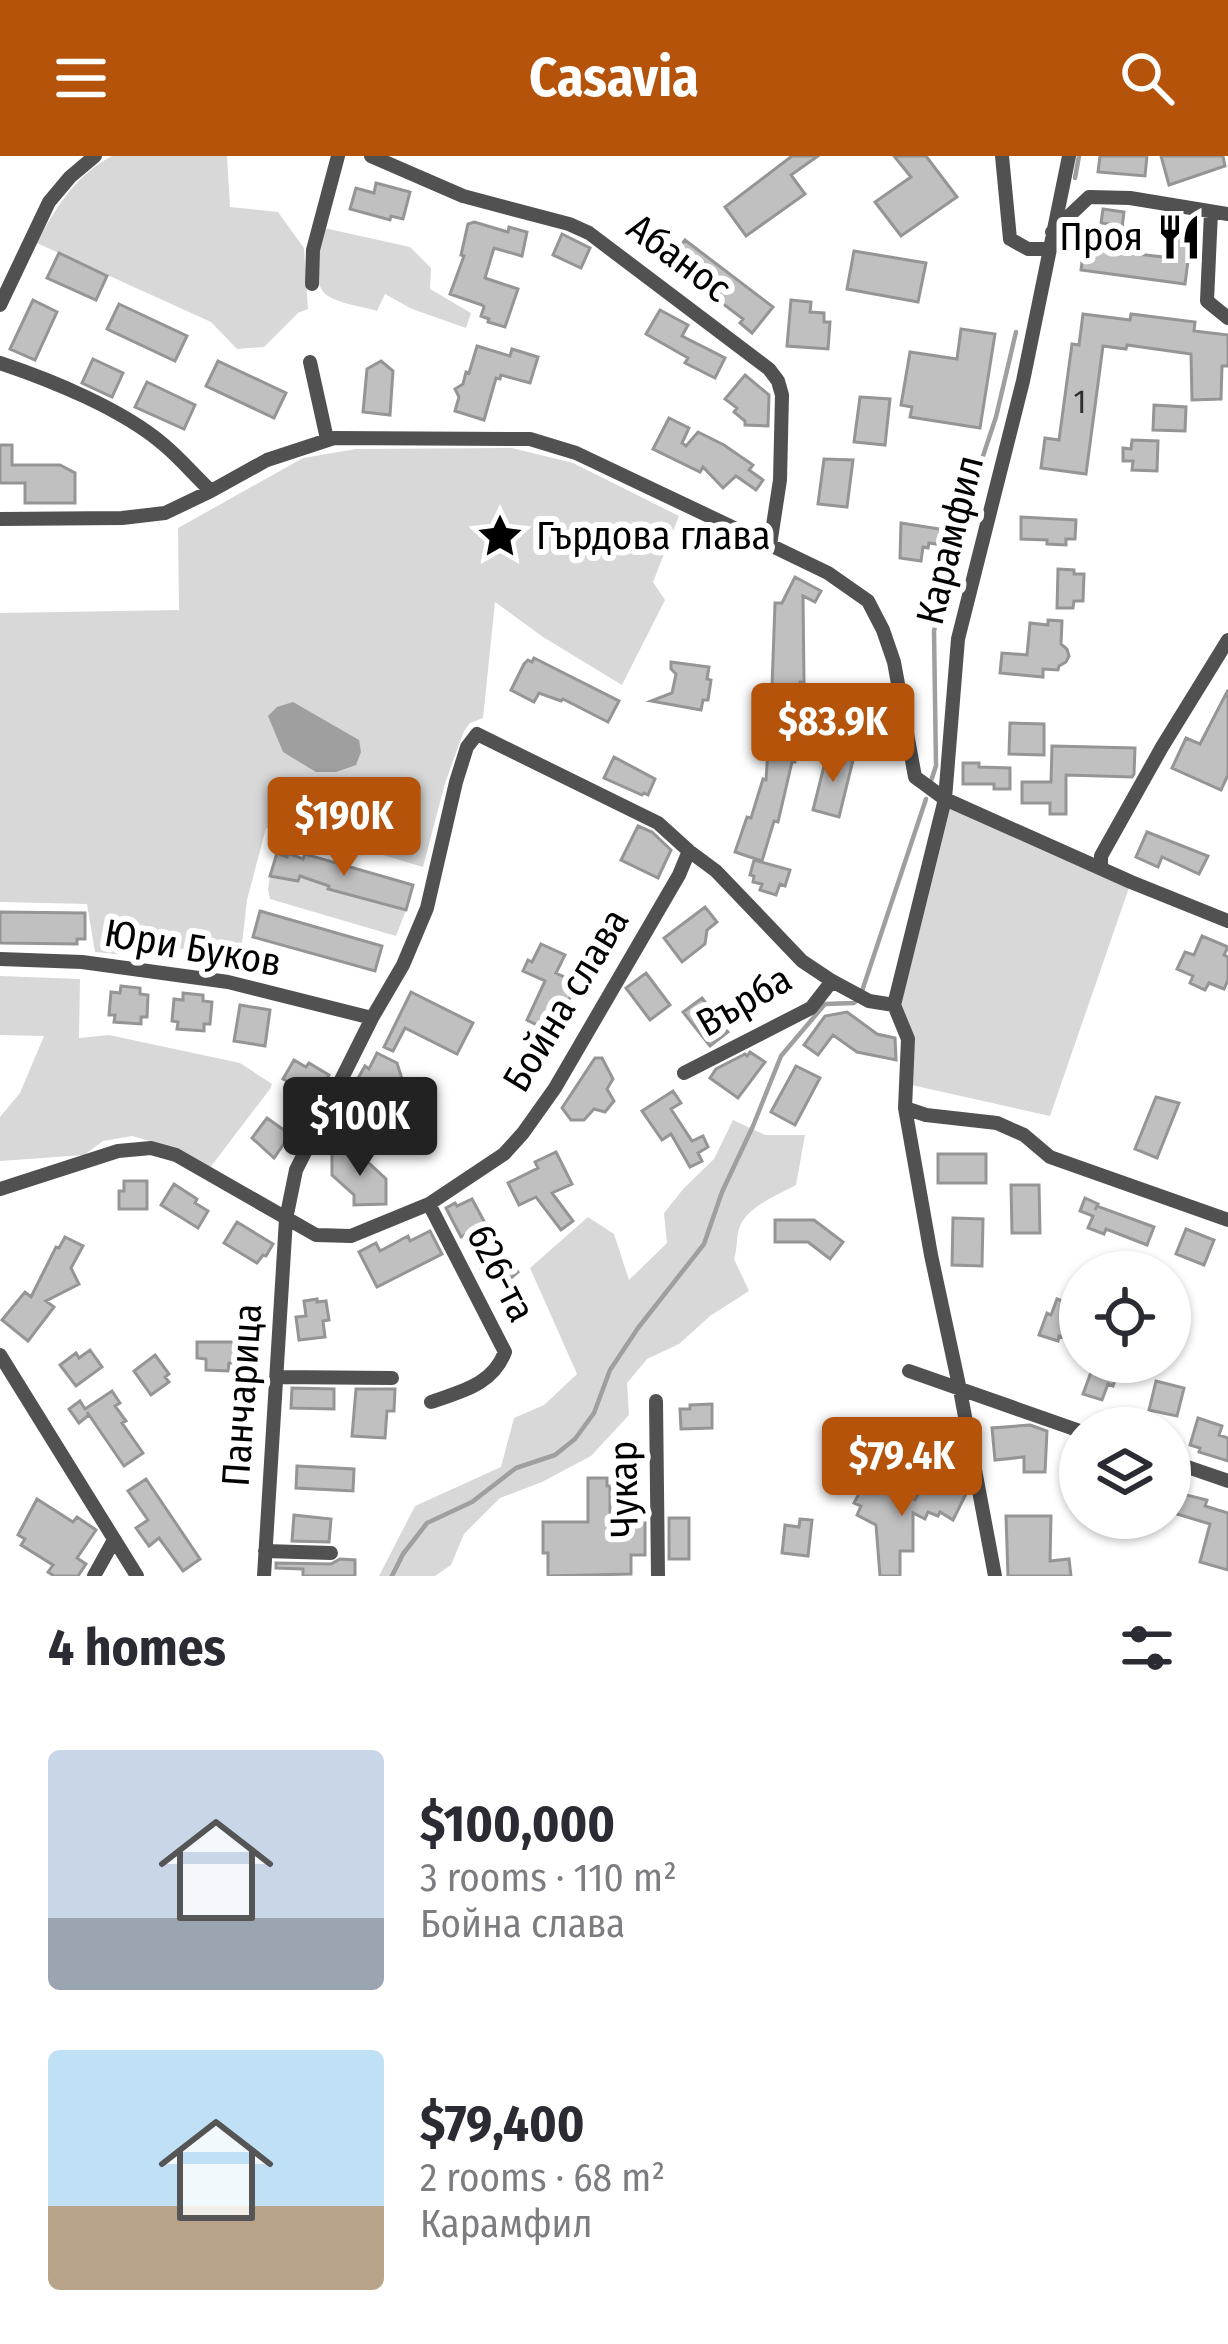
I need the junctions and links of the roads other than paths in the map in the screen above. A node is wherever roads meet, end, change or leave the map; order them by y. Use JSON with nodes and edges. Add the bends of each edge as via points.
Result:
{"nodes":[{"id":1,"x":95,"y":156,"type":"edge"},
{"id":2,"x":338,"y":156,"type":"edge"},
{"id":3,"x":371,"y":156,"type":"edge"},
{"id":4,"x":1003,"y":156,"type":"edge"},
{"id":5,"x":1069,"y":156,"type":"edge"},
{"id":6,"x":1061,"y":194,"type":"junction"},
{"id":7,"x":1089,"y":197,"type":"junction"},
{"id":8,"x":1211,"y":212,"type":"junction"},
{"id":9,"x":1228,"y":214,"type":"edge"},
{"id":10,"x":1052,"y":232,"type":"junction"},
{"id":11,"x":1048,"y":249,"type":"junction"},
{"id":12,"x":312,"y":284,"type":"dead end"},
{"id":13,"x":0,"y":305,"type":"edge"},
{"id":14,"x":1228,"y":318,"type":"edge"},
{"id":15,"x":310,"y":362,"type":"dead end"},
{"id":16,"x":0,"y":363,"type":"edge"},
{"id":17,"x":327,"y":439,"type":"junction"},
{"id":18,"x":211,"y":491,"type":"junction"},
{"id":19,"x":0,"y":519,"type":"edge"},
{"id":20,"x":770,"y":545,"type":"junction"},
{"id":21,"x":1228,"y":640,"type":"edge"},
{"id":22,"x":1223,"y":659,"type":"edge"},
{"id":23,"x":945,"y":799,"type":"junction"},
{"id":24,"x":688,"y":851,"type":"junction"},
{"id":25,"x":1101,"y":868,"type":"junction"},
{"id":26,"x":1228,"y":922,"type":"edge"},
{"id":27,"x":0,"y":959,"type":"edge"},
{"id":28,"x":832,"y":981,"type":"junction"},
{"id":29,"x":894,"y":1005,"type":"junction"},
{"id":30,"x":372,"y":1018,"type":"junction"},
{"id":31,"x":684,"y":1072,"type":"dead end"},
{"id":32,"x":905,"y":1108,"type":"junction"},
{"id":33,"x":0,"y":1189,"type":"edge"},
{"id":34,"x":429,"y":1204,"type":"junction"},
{"id":35,"x":286,"y":1219,"type":"junction"},
{"id":36,"x":1228,"y":1220,"type":"edge"},
{"id":37,"x":0,"y":1355,"type":"edge"},
{"id":38,"x":908,"y":1371,"type":"dead end"},
{"id":39,"x":276,"y":1377,"type":"junction"},
{"id":40,"x":392,"y":1378,"type":"dead end"},
{"id":41,"x":960,"y":1390,"type":"junction"},
{"id":42,"x":656,"y":1401,"type":"dead end"},
{"id":43,"x":431,"y":1402,"type":"dead end"},
{"id":44,"x":1059,"y":1424,"type":"edge"},
{"id":45,"x":1191,"y":1469,"type":"edge"},
{"id":46,"x":1228,"y":1481,"type":"edge"},
{"id":47,"x":114,"y":1540,"type":"junction"},
{"id":48,"x":265,"y":1551,"type":"junction"},
{"id":49,"x":331,"y":1553,"type":"dead end"},
{"id":50,"x":94,"y":1576,"type":"edge"},
{"id":51,"x":137,"y":1576,"type":"edge"},
{"id":52,"x":264,"y":1576,"type":"edge"},
{"id":53,"x":658,"y":1576,"type":"edge"},
{"id":54,"x":995,"y":1576,"type":"edge"}],
"edges":[{"from":1,"to":13,"type":"street","via":[[49,202]]},
{"from":2,"to":12,"type":"street"},
{"from":3,"to":20,"type":"street","name":"Абанос","via":[[464,196],[589,233],[770,369],[782,394]]},
{"from":4,"to":11,"type":"street","via":[[1010,239]]},
{"from":5,"to":6,"type":"street","name":"Карамфил"},
{"from":6,"to":7,"type":"street"},
{"from":6,"to":10,"type":"street","name":"Карамфил"},
{"from":7,"to":8,"type":"street"},
{"from":7,"to":10,"type":"street"},
{"from":8,"to":9,"type":"street"},
{"from":8,"to":14,"type":"street","via":[[1208,301]]},
{"from":10,"to":11,"type":"street","name":"Карамфил"},
{"from":11,"to":23,"type":"street","name":"Карамфил","via":[[958,640]]},
{"from":15,"to":17,"type":"street"},
{"from":16,"to":18,"type":"street","via":[[137,426]]},
{"from":17,"to":18,"type":"street"},
{"from":17,"to":20,"type":"street","via":[[530,439]]},
{"from":18,"to":19,"type":"street","via":[[165,513]]},
{"from":20,"to":23,"type":"street","via":[[868,601],[894,662],[915,777]]},
{"from":21,"to":22,"type":"street"},
{"from":22,"to":25,"type":"street","via":[[1162,747]]},
{"from":23,"to":25,"type":"street"},
{"from":23,"to":29,"type":"street","name":"Карамфил"},
{"from":24,"to":28,"type":"street"},
{"from":24,"to":30,"type":"street","name":"Панчарица","via":[[658,823],[477,734],[456,782],[427,908]]},
{"from":24,"to":34,"type":"street","name":"Бойна слава","via":[[523,1133]]},
{"from":25,"to":26,"type":"street"},
{"from":27,"to":30,"type":"street","name":"Юри Буков","via":[[228,982]]},
{"from":28,"to":29,"type":"street"},
{"from":28,"to":31,"type":"street","name":"Върба","via":[[811,1008]]},
{"from":29,"to":32,"type":"street","name":"Карамфил","via":[[908,1040]]},
{"from":30,"to":35,"type":"street","name":"Панчарица","via":[[296,1170]]},
{"from":32,"to":36,"type":"street","via":[[997,1124],[1050,1156]]},
{"from":32,"to":41,"type":"street","name":"Карамфил"},
{"from":33,"to":35,"type":"street","name":"Бойна слава","via":[[151,1148]]},
{"from":34,"to":35,"type":"street","name":"Бойна слава","via":[[351,1236],[316,1235]]},
{"from":34,"to":43,"type":"street","name":"626-та","via":[[505,1352],[479,1384]]},
{"from":35,"to":39,"type":"street","name":"Панчарица"},
{"from":37,"to":47,"type":"street"},
{"from":38,"to":41,"type":"street"},
{"from":39,"to":40,"type":"street"},
{"from":39,"to":48,"type":"street","name":"Панчарица"},
{"from":41,"to":44,"type":"street"},
{"from":41,"to":54,"type":"street","name":"Карамфил"},
{"from":42,"to":53,"type":"street","name":"Чукар"},
{"from":45,"to":46,"type":"street"},
{"from":47,"to":50,"type":"street"},
{"from":47,"to":51,"type":"street"},
{"from":48,"to":49,"type":"street"},
{"from":48,"to":52,"type":"street","name":"Панчарица"}]}
